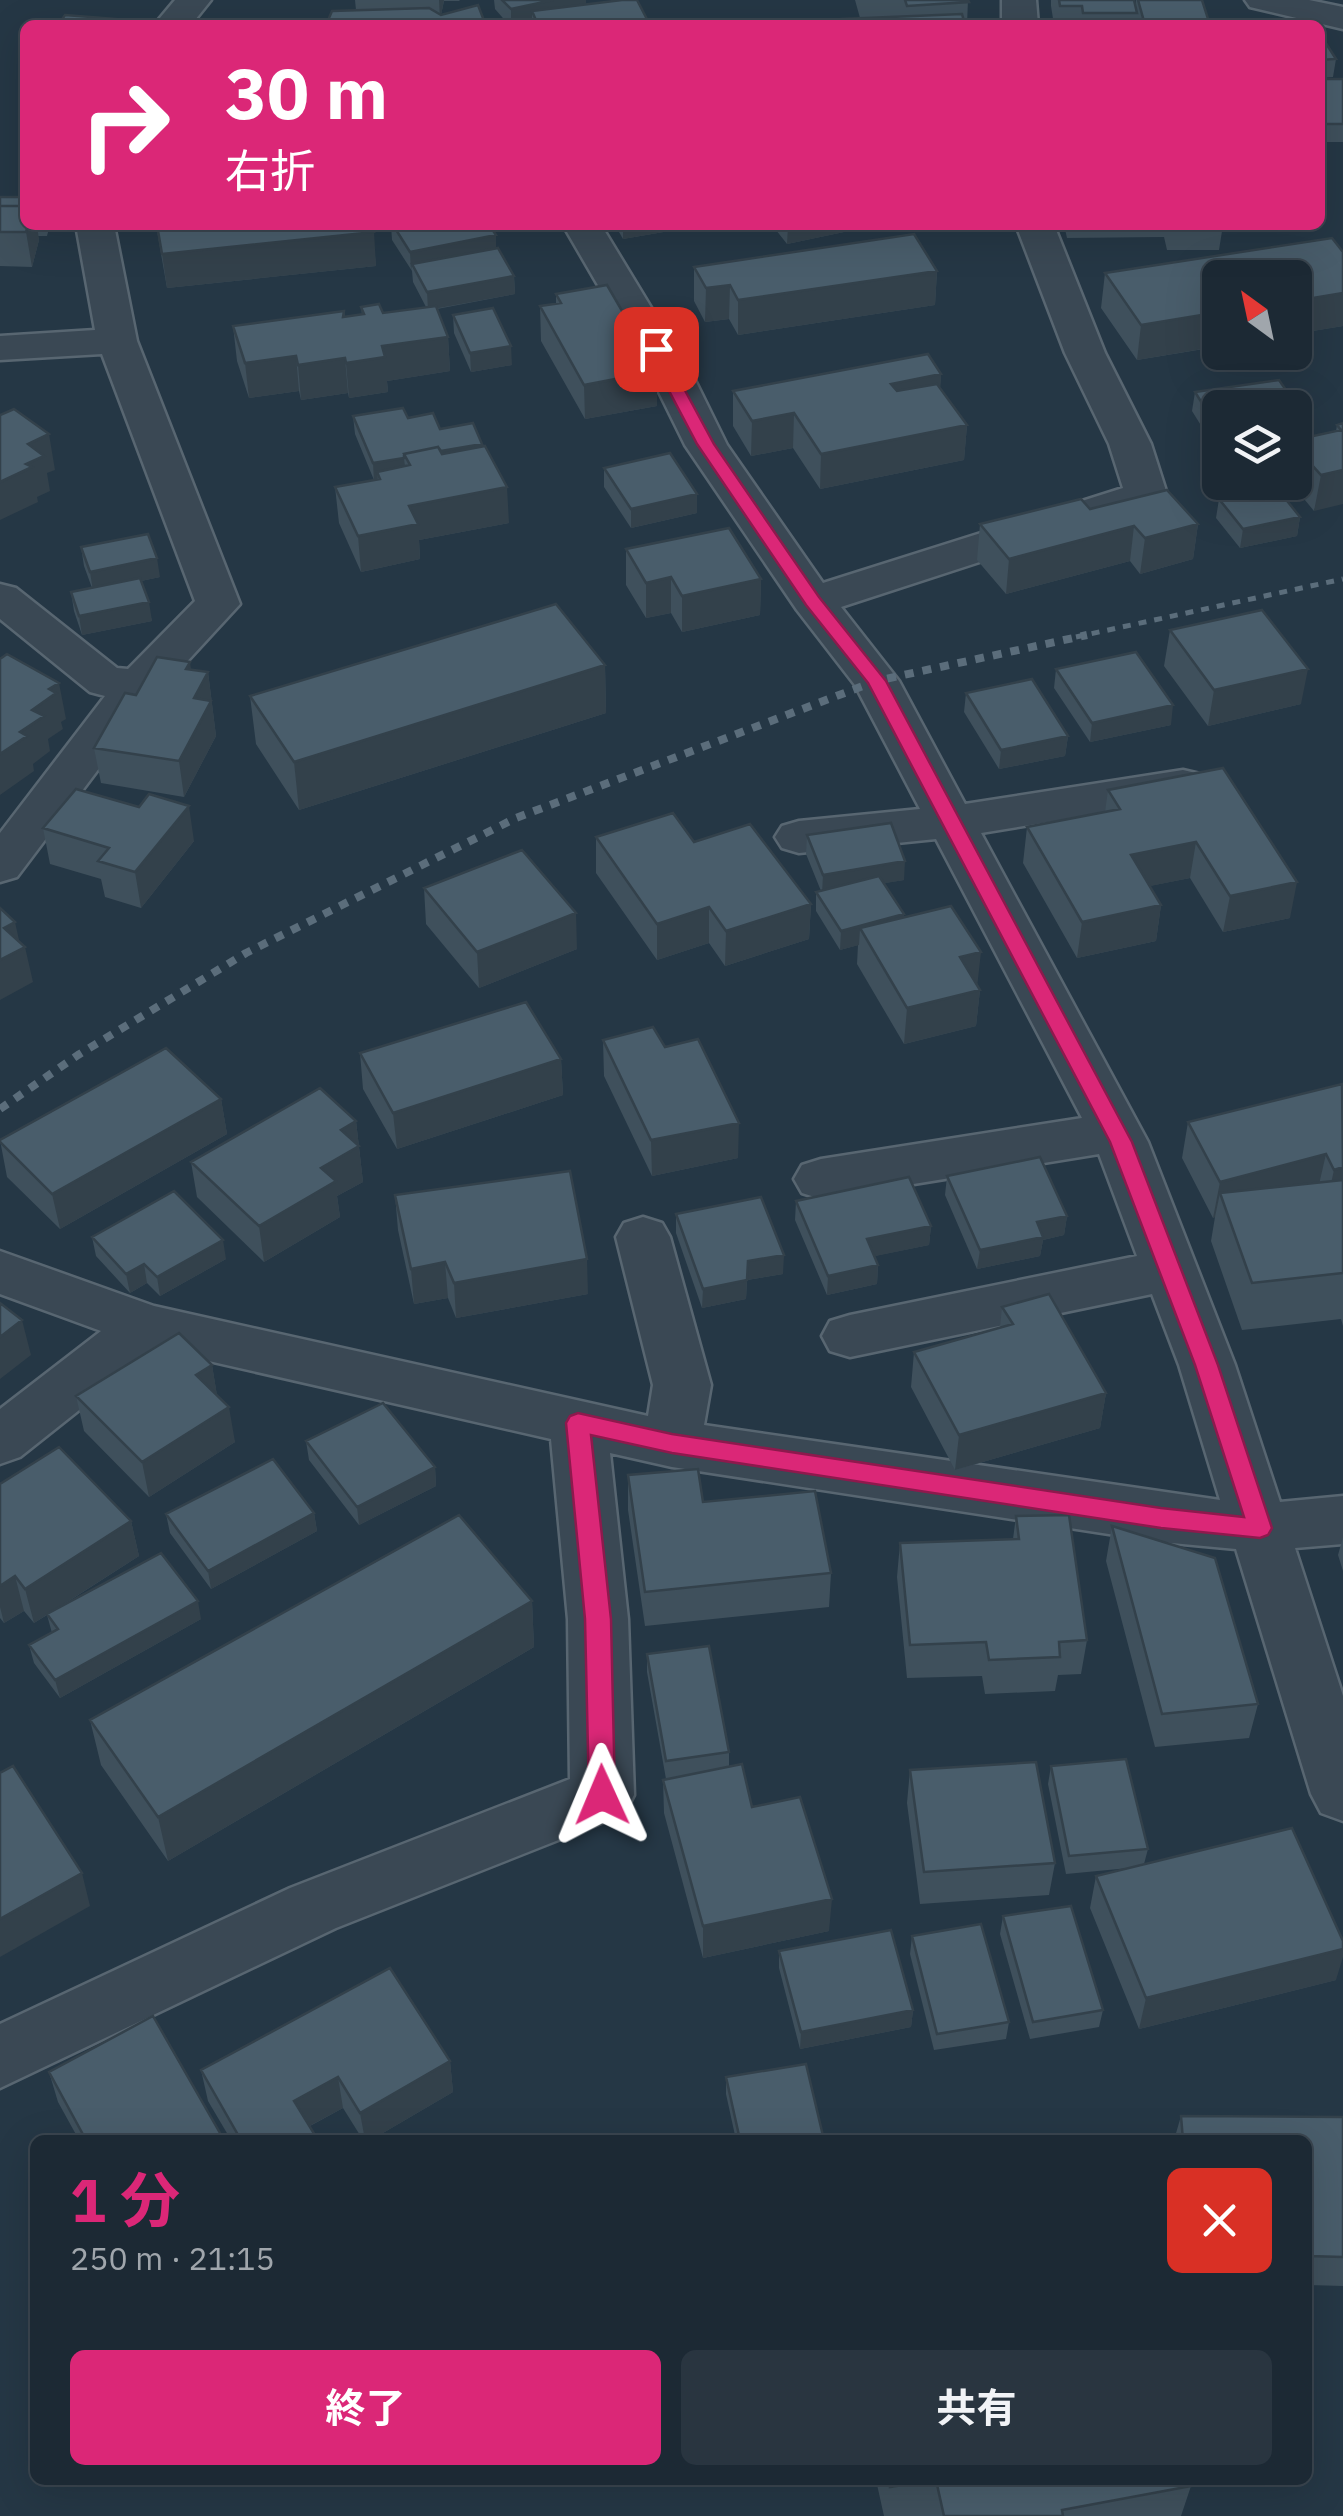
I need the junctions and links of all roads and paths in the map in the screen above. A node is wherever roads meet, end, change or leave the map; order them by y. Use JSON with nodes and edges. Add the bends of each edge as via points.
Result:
{"nodes":[{"id":1,"x":194,"y":0,"type":"edge"},
{"id":2,"x":1262,"y":0,"type":"edge"},
{"id":3,"x":1343,"y":18,"type":"edge"},
{"id":4,"x":176,"y":20,"type":"edge"},
{"id":5,"x":96,"y":230,"type":"edge"},
{"id":6,"x":585,"y":230,"type":"edge"},
{"id":7,"x":1037,"y":230,"type":"edge"},
{"id":8,"x":117,"y":342,"type":"junction"},
{"id":9,"x":0,"y":348,"type":"edge"},
{"id":10,"x":0,"y":597,"type":"edge"},
{"id":11,"x":813,"y":601,"type":"junction"},
{"id":12,"x":137,"y":683,"type":"junction"},
{"id":13,"x":1194,"y":783,"type":"edge"},
{"id":14,"x":951,"y":822,"type":"junction"},
{"id":15,"x":799,"y":837,"type":"dead end"},
{"id":16,"x":0,"y":866,"type":"edge"},
{"id":17,"x":1116,"y":1132,"type":"junction"},
{"id":18,"x":821,"y":1178,"type":"dead end"},
{"id":19,"x":644,"y":1238,"type":"dead end"},
{"id":20,"x":1170,"y":1270,"type":"junction"},
{"id":21,"x":0,"y":1272,"type":"edge"},
{"id":22,"x":147,"y":1326,"type":"junction"},
{"id":23,"x":850,"y":1336,"type":"dead end"},
{"id":24,"x":578,"y":1423,"type":"junction"},
{"id":25,"x":0,"y":1441,"type":"edge"},
{"id":26,"x":672,"y":1444,"type":"junction"},
{"id":27,"x":1343,"y":1520,"type":"edge"},
{"id":28,"x":1260,"y":1528,"type":"junction"},
{"id":29,"x":1343,"y":1794,"type":"edge"},
{"id":30,"x":0,"y":2058,"type":"edge"}],
"edges":[{"from":1,"to":4,"type":"street"},
{"from":2,"to":3,"type":"street"},
{"from":5,"to":8,"type":"street"},
{"from":6,"to":11,"type":"street","via":[[706,444]]},
{"from":7,"to":11,"type":"street","via":[[1146,494]]},
{"from":8,"to":9,"type":"street"},
{"from":8,"to":12,"type":"street","via":[[218,604]]},
{"from":10,"to":12,"type":"street","via":[[106,682]]},
{"from":11,"to":14,"type":"street","via":[[876,681]]},
{"from":12,"to":16,"type":"street"},
{"from":13,"to":14,"type":"street"},
{"from":14,"to":15,"type":"street"},
{"from":14,"to":17,"type":"street"},
{"from":17,"to":18,"type":"street"},
{"from":17,"to":20,"type":"street"},
{"from":19,"to":26,"type":"street","via":[[682,1386]]},
{"from":20,"to":23,"type":"street"},
{"from":20,"to":28,"type":"street"},
{"from":21,"to":22,"type":"street"},
{"from":22,"to":24,"type":"street"},
{"from":22,"to":25,"type":"street"},
{"from":24,"to":26,"type":"street"},
{"from":24,"to":30,"type":"street","via":[[598,1619],[602,1795],[313,1908]]},
{"from":26,"to":28,"type":"street"},
{"from":27,"to":28,"type":"street"},
{"from":28,"to":29,"type":"street"}]}
